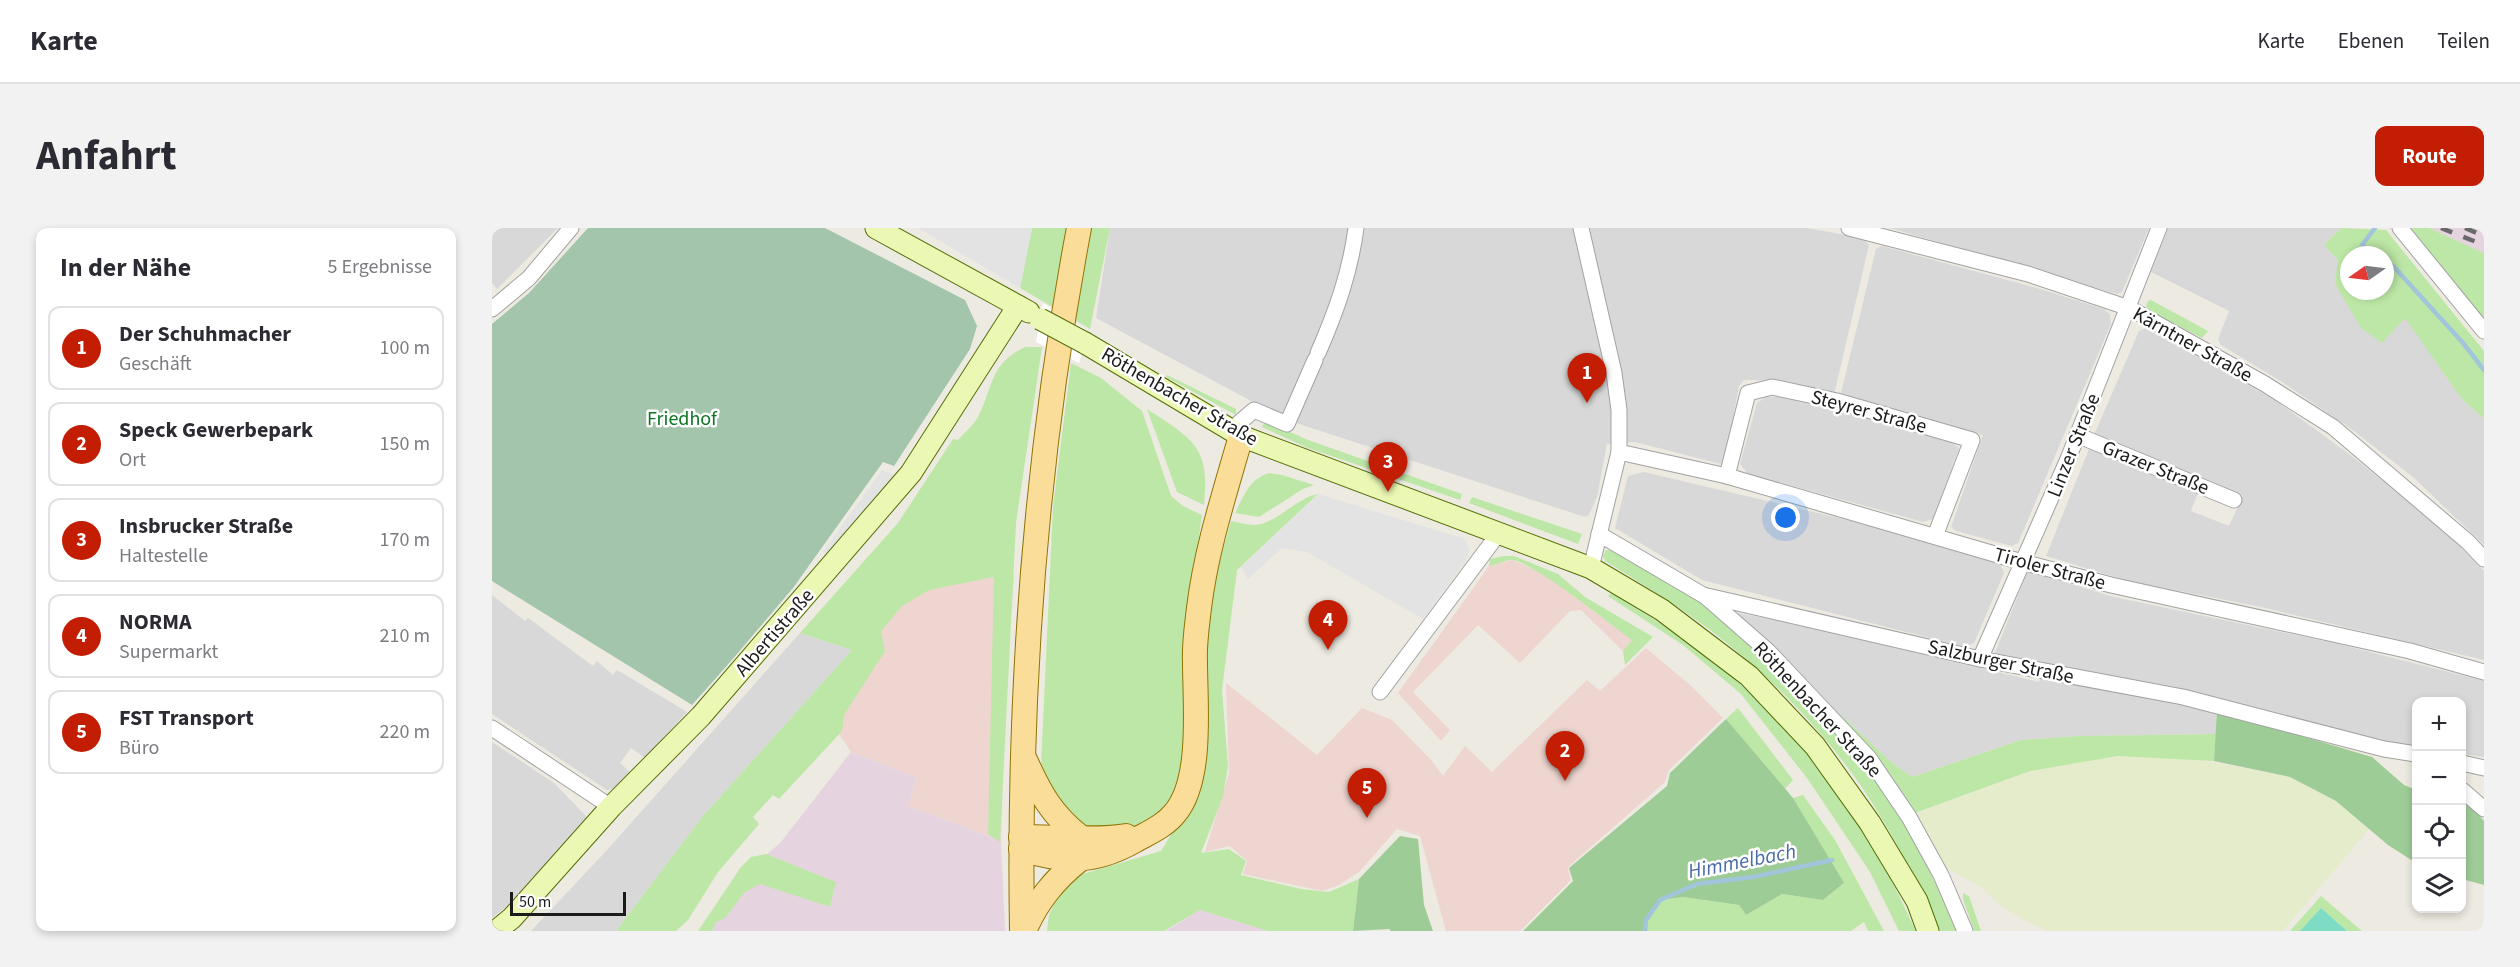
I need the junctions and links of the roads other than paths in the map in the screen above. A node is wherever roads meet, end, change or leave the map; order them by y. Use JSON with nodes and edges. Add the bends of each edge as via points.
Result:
{"nodes":[{"id":1,"x":572,"y":228,"type":"edge"},
{"id":2,"x":876,"y":228,"type":"edge"},
{"id":3,"x":1079,"y":228,"type":"edge"},
{"id":4,"x":1356,"y":228,"type":"edge"},
{"id":5,"x":1581,"y":228,"type":"edge"},
{"id":6,"x":1850,"y":228,"type":"edge"},
{"id":7,"x":2159,"y":228,"type":"edge"},
{"id":8,"x":2400,"y":228,"type":"edge"},
{"id":9,"x":1018,"y":306,"type":"junction"},
{"id":10,"x":2129,"y":308,"type":"junction"},
{"id":11,"x":492,"y":309,"type":"edge"},
{"id":12,"x":2484,"y":331,"type":"edge"},
{"id":13,"x":1236,"y":433,"type":"junction"},
{"id":14,"x":2077,"y":435,"type":"junction"},
{"id":15,"x":1619,"y":452,"type":"junction"},
{"id":16,"x":1727,"y":476,"type":"junction"},
{"id":17,"x":2234,"y":500,"type":"dead end"},
{"id":18,"x":1499,"y":533,"type":"junction"},
{"id":19,"x":1599,"y":534,"type":"junction"},
{"id":20,"x":1935,"y":536,"type":"junction"},
{"id":21,"x":2484,"y":560,"type":"edge"},
{"id":22,"x":2022,"y":562,"type":"junction"},
{"id":23,"x":1591,"y":568,"type":"junction"},
{"id":24,"x":1703,"y":595,"type":"junction"},
{"id":25,"x":1980,"y":659,"type":"junction"},
{"id":26,"x":2484,"y":672,"type":"edge"},
{"id":27,"x":1380,"y":692,"type":"dead end"},
{"id":28,"x":492,"y":728,"type":"edge"},
{"id":29,"x":1022,"y":753,"type":"junction"},
{"id":30,"x":2412,"y":753,"type":"edge"},
{"id":31,"x":2466,"y":764,"type":"edge"},
{"id":32,"x":2484,"y":768,"type":"edge"},
{"id":33,"x":2466,"y":793,"type":"edge"},
{"id":34,"x":611,"y":807,"type":"junction"},
{"id":35,"x":2484,"y":809,"type":"edge"},
{"id":36,"x":1021,"y":843,"type":"junction"},
{"id":37,"x":1079,"y":849,"type":"junction"},
{"id":38,"x":496,"y":931,"type":"edge"},
{"id":39,"x":1023,"y":931,"type":"edge"},
{"id":40,"x":1928,"y":931,"type":"edge"},
{"id":41,"x":1965,"y":931,"type":"edge"}],
"edges":[{"from":1,"to":11,"type":"street","via":[[529,278]]},
{"from":2,"to":9,"type":"main road","name":"Röthenbacher Straße"},
{"from":3,"to":29,"type":"main road","via":[[1047,421],[1032,564]]},
{"from":4,"to":13,"type":"street","via":[[1352,260],[1338,308],[1287,424],[1254,411]]},
{"from":5,"to":15,"type":"street","via":[[1614,373]]},
{"from":6,"to":10,"type":"street","name":"Kärntner Straße","via":[[2028,274]]},
{"from":7,"to":10,"type":"street","name":"Linzer Straße"},
{"from":8,"to":12,"type":"street"},
{"from":9,"to":13,"type":"main road","name":"Röthenbacher Straße","bridge":true},
{"from":9,"to":34,"type":"main road","name":"Albertistraße","via":[[911,473],[701,716]]},
{"from":10,"to":14,"type":"street","name":"Linzer Straße"},
{"from":10,"to":21,"type":"street","name":"Kärntner Straße","via":[[2333,427]]},
{"from":13,"to":18,"type":"main road","name":"Röthenbacher Straße"},
{"from":13,"to":37,"type":"main road","via":[[1199,602],[1194,660],[1195,750],[1190,777],[1176,813],[1164,824],[1125,846]]},
{"from":14,"to":17,"type":"street","name":"Grazer Straße"},
{"from":14,"to":22,"type":"street","name":"Linzer Straße"},
{"from":15,"to":16,"type":"street","name":"Tiroler Straße"},
{"from":15,"to":19,"type":"street"},
{"from":16,"to":20,"type":"street","name":"Tiroler Straße"},
{"from":16,"to":20,"type":"street","name":"Steyrer Straße","via":[[1748,393],[1772,387],[1837,401],[1972,440]]},
{"from":18,"to":23,"type":"main road","name":"Röthenbacher Straße"},
{"from":18,"to":27,"type":"street"},
{"from":19,"to":23,"type":"street"},
{"from":19,"to":24,"type":"street","name":"Salzburger Straße"},
{"from":20,"to":22,"type":"street","name":"Tiroler Straße"},
{"from":22,"to":25,"type":"street","name":"Linzer Straße"},
{"from":22,"to":26,"type":"street","name":"Tiroler Straße","via":[[2410,651]]},
{"from":23,"to":40,"type":"main road","name":"Röthenbacher Straße","via":[[1662,610],[1749,676],[1815,746],[1870,823],[1917,901]]},
{"from":24,"to":25,"type":"street","name":"Salzburger Straße"},
{"from":24,"to":41,"type":"street","name":"Röthenbacher Straße","via":[[1769,652],[1869,758],[1909,817],[1941,875]]},
{"from":25,"to":30,"type":"street","name":"Salzburger Straße","via":[[2183,698]]},
{"from":28,"to":34,"type":"street"},
{"from":29,"to":36,"type":"main road"},
{"from":29,"to":37,"type":"main road","via":[[1041,795]]},
{"from":31,"to":32,"type":"street"},
{"from":33,"to":35,"type":"street"},
{"from":34,"to":38,"type":"main road","name":"Albertistraße"},
{"from":36,"to":37,"type":"main road","via":[[1051,858]]},
{"from":36,"to":39,"type":"main road"},
{"from":37,"to":39,"type":"main road","via":[[1044,893]]}]}
